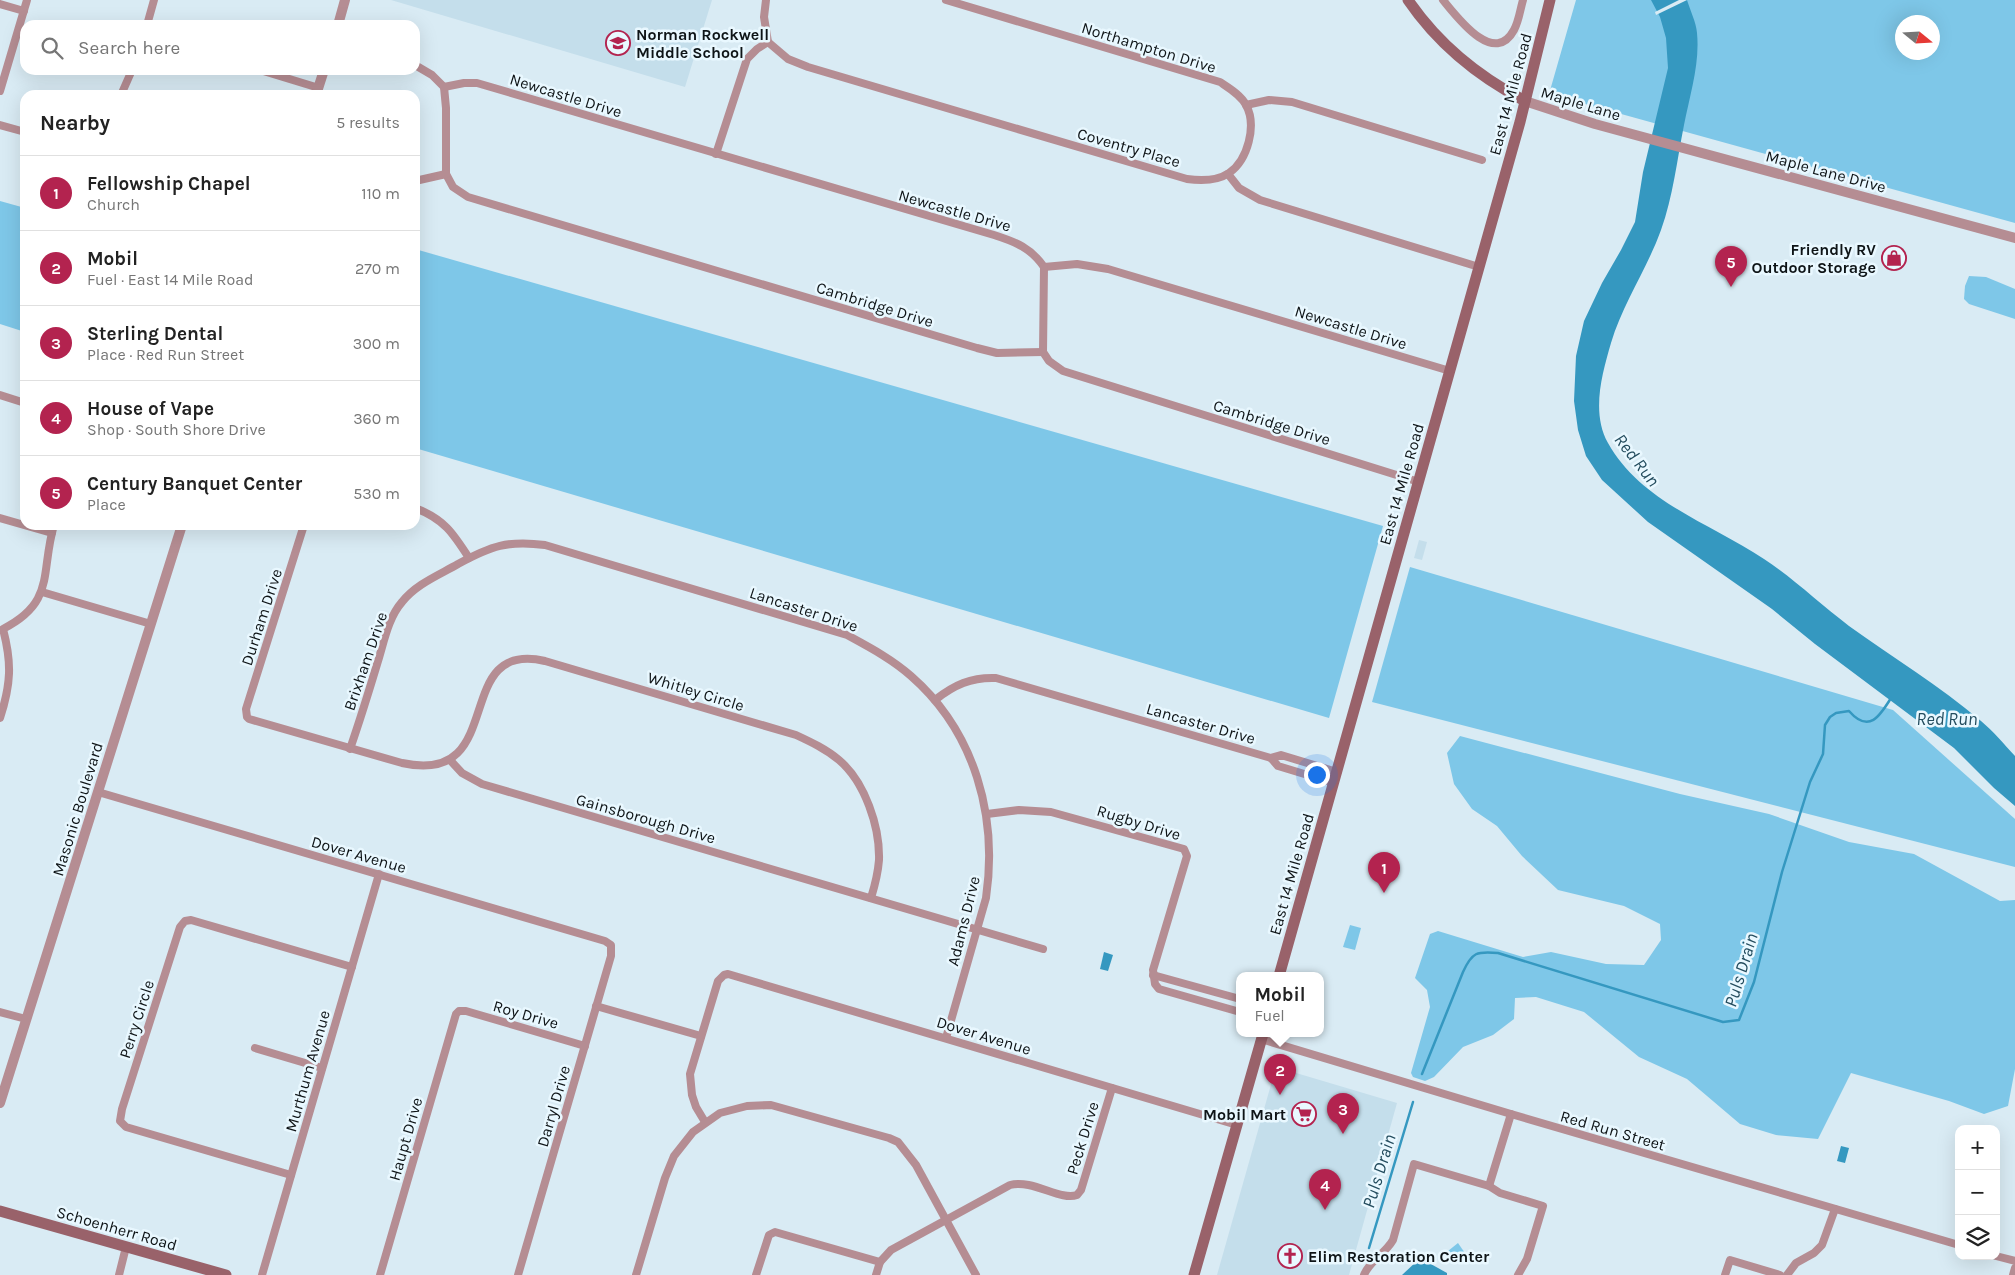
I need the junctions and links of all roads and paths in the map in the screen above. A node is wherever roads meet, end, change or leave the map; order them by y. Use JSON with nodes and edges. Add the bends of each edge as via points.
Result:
{"nodes":[{"id":1,"x":27,"y":0,"type":"edge"},
{"id":2,"x":154,"y":0,"type":"edge"},
{"id":3,"x":345,"y":0,"type":"edge"},
{"id":4,"x":766,"y":0,"type":"edge"},
{"id":5,"x":946,"y":0,"type":"edge"},
{"id":6,"x":1408,"y":0,"type":"edge"},
{"id":7,"x":1443,"y":0,"type":"edge"},
{"id":8,"x":1523,"y":0,"type":"edge"},
{"id":9,"x":1550,"y":0,"type":"edge"},
{"id":10,"x":0,"y":4,"type":"edge"},
{"id":11,"x":24,"y":11,"type":"junction"},
{"id":12,"x":21,"y":20,"type":"edge"},
{"id":13,"x":148,"y":20,"type":"edge"},
{"id":14,"x":339,"y":20,"type":"edge"},
{"id":15,"x":20,"y":24,"type":"edge"},
{"id":16,"x":768,"y":42,"type":"junction"},
{"id":17,"x":420,"y":68,"type":"edge"},
{"id":18,"x":130,"y":75,"type":"edge"},
{"id":19,"x":273,"y":75,"type":"edge"},
{"id":20,"x":323,"y":75,"type":"edge"},
{"id":21,"x":444,"y":86,"type":"junction"},
{"id":22,"x":123,"y":90,"type":"edge"},
{"id":23,"x":313,"y":90,"type":"edge"},
{"id":24,"x":319,"y":90,"type":"edge"},
{"id":25,"x":0,"y":91,"type":"edge"},
{"id":26,"x":1525,"y":101,"type":"junction"},
{"id":27,"x":1246,"y":105,"type":"junction"},
{"id":28,"x":0,"y":125,"type":"edge"},
{"id":29,"x":20,"y":131,"type":"edge"},
{"id":30,"x":1629,"y":134,"type":"joint"},
{"id":31,"x":716,"y":154,"type":"junction"},
{"id":32,"x":1482,"y":160,"type":"dead end"},
{"id":33,"x":446,"y":174,"type":"junction"},
{"id":34,"x":1228,"y":174,"type":"junction"},
{"id":35,"x":420,"y":179,"type":"edge"},
{"id":36,"x":2015,"y":238,"type":"edge"},
{"id":37,"x":1479,"y":266,"type":"junction"},
{"id":38,"x":1044,"y":267,"type":"junction"},
{"id":39,"x":1043,"y":352,"type":"junction"},
{"id":40,"x":1450,"y":371,"type":"junction"},
{"id":41,"x":0,"y":395,"type":"edge"},
{"id":42,"x":20,"y":401,"type":"edge"},
{"id":43,"x":1418,"y":482,"type":"junction"},
{"id":44,"x":420,"y":510,"type":"edge"},
{"id":45,"x":0,"y":518,"type":"edge"},
{"id":46,"x":20,"y":524,"type":"edge"},
{"id":47,"x":42,"y":530,"type":"edge"},
{"id":48,"x":53,"y":530,"type":"edge"},
{"id":49,"x":180,"y":530,"type":"edge"},
{"id":50,"x":302,"y":530,"type":"edge"},
{"id":51,"x":52,"y":533,"type":"junction"},
{"id":52,"x":468,"y":558,"type":"junction"},
{"id":53,"x":42,"y":592,"type":"junction"},
{"id":54,"x":151,"y":624,"type":"junction"},
{"id":55,"x":1,"y":629,"type":"edge"},
{"id":56,"x":935,"y":700,"type":"junction"},
{"id":57,"x":0,"y":718,"type":"edge"},
{"id":58,"x":350,"y":749,"type":"junction"},
{"id":59,"x":1271,"y":758,"type":"junction"},
{"id":60,"x":450,"y":760,"type":"junction"},
{"id":61,"x":1337,"y":772,"type":"junction"},
{"id":62,"x":1334,"y":783,"type":"junction"},
{"id":63,"x":98,"y":792,"type":"junction"},
{"id":64,"x":987,"y":814,"type":"junction"},
{"id":65,"x":378,"y":874,"type":"junction"},
{"id":66,"x":871,"y":898,"type":"junction"},
{"id":67,"x":978,"y":930,"type":"junction"},
{"id":68,"x":612,"y":945,"type":"joint"},
{"id":69,"x":1044,"y":949,"type":"dead end"},
{"id":70,"x":352,"y":967,"type":"junction"},
{"id":71,"x":1280,"y":972,"type":"edge"},
{"id":72,"x":1153,"y":974,"type":"junction"},
{"id":73,"x":1236,"y":999,"type":"edge"},
{"id":74,"x":596,"y":1006,"type":"junction"},
{"id":75,"x":459,"y":1011,"type":"joint"},
{"id":76,"x":1236,"y":1011,"type":"edge"},
{"id":77,"x":0,"y":1012,"type":"edge"},
{"id":78,"x":26,"y":1019,"type":"junction"},
{"id":79,"x":701,"y":1036,"type":"junction"},
{"id":80,"x":1262,"y":1037,"type":"edge"},
{"id":81,"x":1265,"y":1037,"type":"edge"},
{"id":82,"x":946,"y":1038,"type":"junction"},
{"id":83,"x":585,"y":1046,"type":"junction"},
{"id":84,"x":255,"y":1048,"type":"dead end"},
{"id":85,"x":322,"y":1068,"type":"junction"},
{"id":86,"x":1112,"y":1088,"type":"junction"},
{"id":87,"x":0,"y":1103,"type":"edge"},
{"id":88,"x":1511,"y":1114,"type":"junction"},
{"id":89,"x":705,"y":1122,"type":"junction"},
{"id":90,"x":1236,"y":1125,"type":"junction"},
{"id":91,"x":291,"y":1175,"type":"junction"},
{"id":92,"x":1489,"y":1186,"type":"junction"},
{"id":93,"x":1835,"y":1209,"type":"junction"},
{"id":94,"x":0,"y":1211,"type":"edge"},
{"id":95,"x":946,"y":1220,"type":"junction"},
{"id":96,"x":1955,"y":1244,"type":"edge"},
{"id":97,"x":126,"y":1247,"type":"junction"},
{"id":98,"x":2000,"y":1257,"type":"edge"},
{"id":99,"x":2015,"y":1261,"type":"edge"},
{"id":100,"x":880,"y":1262,"type":"junction"},
{"id":101,"x":2015,"y":1268,"type":"edge"},
{"id":102,"x":119,"y":1275,"type":"edge"},
{"id":103,"x":226,"y":1275,"type":"edge"},
{"id":104,"x":262,"y":1275,"type":"edge"},
{"id":105,"x":380,"y":1275,"type":"edge"},
{"id":106,"x":518,"y":1275,"type":"edge"},
{"id":107,"x":636,"y":1275,"type":"edge"},
{"id":108,"x":756,"y":1275,"type":"edge"},
{"id":109,"x":876,"y":1275,"type":"edge"},
{"id":110,"x":976,"y":1275,"type":"edge"},
{"id":111,"x":1194,"y":1275,"type":"edge"},
{"id":112,"x":1364,"y":1275,"type":"edge"},
{"id":113,"x":1518,"y":1275,"type":"edge"},
{"id":114,"x":1725,"y":1275,"type":"edge"},
{"id":115,"x":1780,"y":1275,"type":"edge"},
{"id":116,"x":1787,"y":1275,"type":"edge"},
{"id":117,"x":2013,"y":1275,"type":"edge"}],
"edges":[{"from":1,"to":11,"type":"street"},
{"from":2,"to":13,"type":"street"},
{"from":3,"to":14,"type":"street"},
{"from":4,"to":16,"type":"street","via":[[764,17]]},
{"from":5,"to":27,"type":"street","name":"Northampton Drive","via":[[1210,78],[1228,87]]},
{"from":6,"to":26,"type":"main road","via":[[1433,32],[1466,63]]},
{"from":7,"to":8,"type":"street","via":[[1471,32],[1492,43],[1508,38]]},
{"from":9,"to":26,"type":"main road","name":"East 14 Mile Road"},
{"from":10,"to":11,"type":"street"},
{"from":11,"to":12,"type":"street"},
{"from":15,"to":25,"type":"street"},
{"from":16,"to":31,"type":"street","via":[[747,59]]},
{"from":16,"to":34,"type":"street","name":"Coventry Place","via":[[788,59],[808,67],[1188,179],[1210,180]]},
{"from":17,"to":21,"type":"street"},
{"from":18,"to":22,"type":"street"},
{"from":19,"to":23,"type":"street"},
{"from":20,"to":24,"type":"street"},
{"from":21,"to":31,"type":"street","name":"Newcastle Drive","via":[[477,83]]},
{"from":21,"to":33,"type":"street"},
{"from":26,"to":30,"type":"street","name":"Maple Lane"},
{"from":26,"to":37,"type":"main road","name":"East 14 Mile Road"},
{"from":27,"to":32,"type":"street","via":[[1269,100],[1292,102]]},
{"from":27,"to":34,"type":"street","via":[[1250,118],[1249,138],[1241,159]]},
{"from":28,"to":29,"type":"street"},
{"from":30,"to":36,"type":"street","name":"Maple Lane Drive"},
{"from":31,"to":38,"type":"street","name":"Newcastle Drive","via":[[1016,242],[1033,253]]},
{"from":33,"to":35,"type":"street"},
{"from":33,"to":39,"type":"street","name":"Cambridge Drive","via":[[454,187],[468,197],[977,348],[1005,353]]},
{"from":34,"to":37,"type":"street","via":[[1239,188],[1260,200]]},
{"from":37,"to":40,"type":"main road","name":"East 14 Mile Road"},
{"from":38,"to":39,"type":"street"},
{"from":38,"to":40,"type":"street","name":"Newcastle Drive","via":[[1077,264],[1108,269]]},
{"from":39,"to":43,"type":"street","name":"Cambridge Drive","via":[[1063,371]]},
{"from":40,"to":43,"type":"main road","name":"East 14 Mile Road"},
{"from":41,"to":42,"type":"street"},
{"from":43,"to":61,"type":"main road","name":"East 14 Mile Road"},
{"from":44,"to":52,"type":"street","via":[[439,519]]},
{"from":45,"to":46,"type":"street"},
{"from":47,"to":51,"type":"street"},
{"from":48,"to":51,"type":"street"},
{"from":49,"to":54,"type":"street","name":"Masonic Boulevard"},
{"from":50,"to":58,"type":"street","name":"Durham Drive","via":[[246,709],[247,718]]},
{"from":51,"to":53,"type":"street"},
{"from":52,"to":56,"type":"street","name":"Lancaster Drive","via":[[507,543],[545,545],[821,626],[847,635],[887,658]]},
{"from":52,"to":58,"type":"street","name":"Brixham Drive","via":[[423,584],[401,602],[385,637]]},
{"from":53,"to":54,"type":"street"},
{"from":53,"to":55,"type":"street","via":[[28,612]]},
{"from":54,"to":63,"type":"street","name":"Masonic Boulevard"},
{"from":55,"to":57,"type":"street","via":[[9,651],[10,669]]},
{"from":56,"to":59,"type":"street","name":"Lancaster Drive","via":[[960,683],[996,678]]},
{"from":56,"to":64,"type":"street","name":"Adams Drive","via":[[967,752]]},
{"from":58,"to":60,"type":"street","via":[[415,766],[439,765]]},
{"from":59,"to":61,"type":"street","name":"Lancaster Drive","via":[[1282,756]]},
{"from":59,"to":62,"type":"street","name":"Lancaster Drive","via":[[1278,766]]},
{"from":60,"to":66,"type":"street","name":"Gainsborough Drive","via":[[462,773],[482,784]]},
{"from":60,"to":66,"type":"street","name":"Whitley Circle","via":[[468,741],[487,684],[504,665],[520,658],[545,661],[796,735],[841,761],[868,803],[877,834],[879,859]]},
{"from":61,"to":62,"type":"main road","name":"East 14 Mile Road"},
{"from":62,"to":71,"type":"main road","name":"East 14 Mile Road"},
{"from":63,"to":65,"type":"street","name":"Dover Avenue"},
{"from":63,"to":78,"type":"street","name":"Masonic Boulevard"},
{"from":64,"to":67,"type":"street","name":"Adams Drive","via":[[989,876]]},
{"from":64,"to":72,"type":"street","name":"Rugby Drive","via":[[1019,810],[1051,812],[1184,850],[1187,856]]},
{"from":65,"to":68,"type":"street","name":"Dover Avenue"},
{"from":65,"to":70,"type":"street","name":"Murthum Avenue"},
{"from":66,"to":67,"type":"street","name":"Gainsborough Drive"},
{"from":67,"to":69,"type":"street","name":"Gainsborough Drive"},
{"from":67,"to":82,"type":"street","name":"Adams Drive"},
{"from":68,"to":74,"type":"street","name":"Darryl Drive"},
{"from":70,"to":85,"type":"street","name":"Murthum Avenue"},
{"from":70,"to":91,"type":"street","name":"Perry Circle","via":[[191,920],[185,921],[180,927],[122,1109],[120,1121],[132,1129]]},
{"from":72,"to":73,"type":"street"},
{"from":72,"to":76,"type":"street","via":[[1160,989]]},
{"from":74,"to":79,"type":"street"},
{"from":74,"to":83,"type":"street","name":"Darryl Drive"},
{"from":75,"to":83,"type":"street","name":"Roy Drive"},
{"from":75,"to":105,"type":"street","name":"Haupt Drive","via":[[454,1018]]},
{"from":77,"to":78,"type":"street"},
{"from":78,"to":87,"type":"street","name":"Masonic Boulevard"},
{"from":79,"to":82,"type":"street","name":"Dover Avenue","via":[[718,981],[724,975],[732,974]]},
{"from":79,"to":89,"type":"street","via":[[689,1082],[696,1107]]},
{"from":80,"to":90,"type":"main road"},
{"from":81,"to":88,"type":"street","name":"Red Run Street"},
{"from":82,"to":86,"type":"street","name":"Dover Avenue"},
{"from":83,"to":106,"type":"street","name":"Darryl Drive"},
{"from":84,"to":85,"type":"street"},
{"from":85,"to":91,"type":"street","name":"Murthum Avenue"},
{"from":86,"to":90,"type":"street","name":"Dover Avenue"},
{"from":86,"to":95,"type":"street","name":"Peck Drive","via":[[1077,1195],[1016,1184]]},
{"from":88,"to":92,"type":"street"},
{"from":88,"to":93,"type":"street","name":"Red Run Street"},
{"from":89,"to":95,"type":"street","via":[[734,1109],[772,1105],[898,1142],[908,1153]]},
{"from":89,"to":107,"type":"street","via":[[684,1142],[669,1167]]},
{"from":90,"to":111,"type":"main road"},
{"from":91,"to":104,"type":"street","name":"Murthum Avenue"},
{"from":92,"to":112,"type":"street","via":[[1414,1164],[1393,1240],[1371,1262]]},
{"from":92,"to":113,"type":"street","via":[[1500,1193],[1543,1206],[1527,1259]]},
{"from":93,"to":96,"type":"street","name":"Red Run Street"},
{"from":93,"to":116,"type":"street","via":[[1822,1245],[1796,1263]]},
{"from":94,"to":97,"type":"main road","name":"Schoenherr Road"},
{"from":95,"to":100,"type":"street","via":[[891,1250]]},
{"from":95,"to":110,"type":"street"},
{"from":97,"to":102,"type":"street"},
{"from":97,"to":103,"type":"main road","name":"Schoenherr Road"},
{"from":98,"to":99,"type":"street"},
{"from":100,"to":108,"type":"street","via":[[778,1232],[771,1233],[767,1239]]},
{"from":100,"to":109,"type":"street"},
{"from":101,"to":117,"type":"street"},
{"from":114,"to":115,"type":"street","via":[[1730,1260]]}]}
